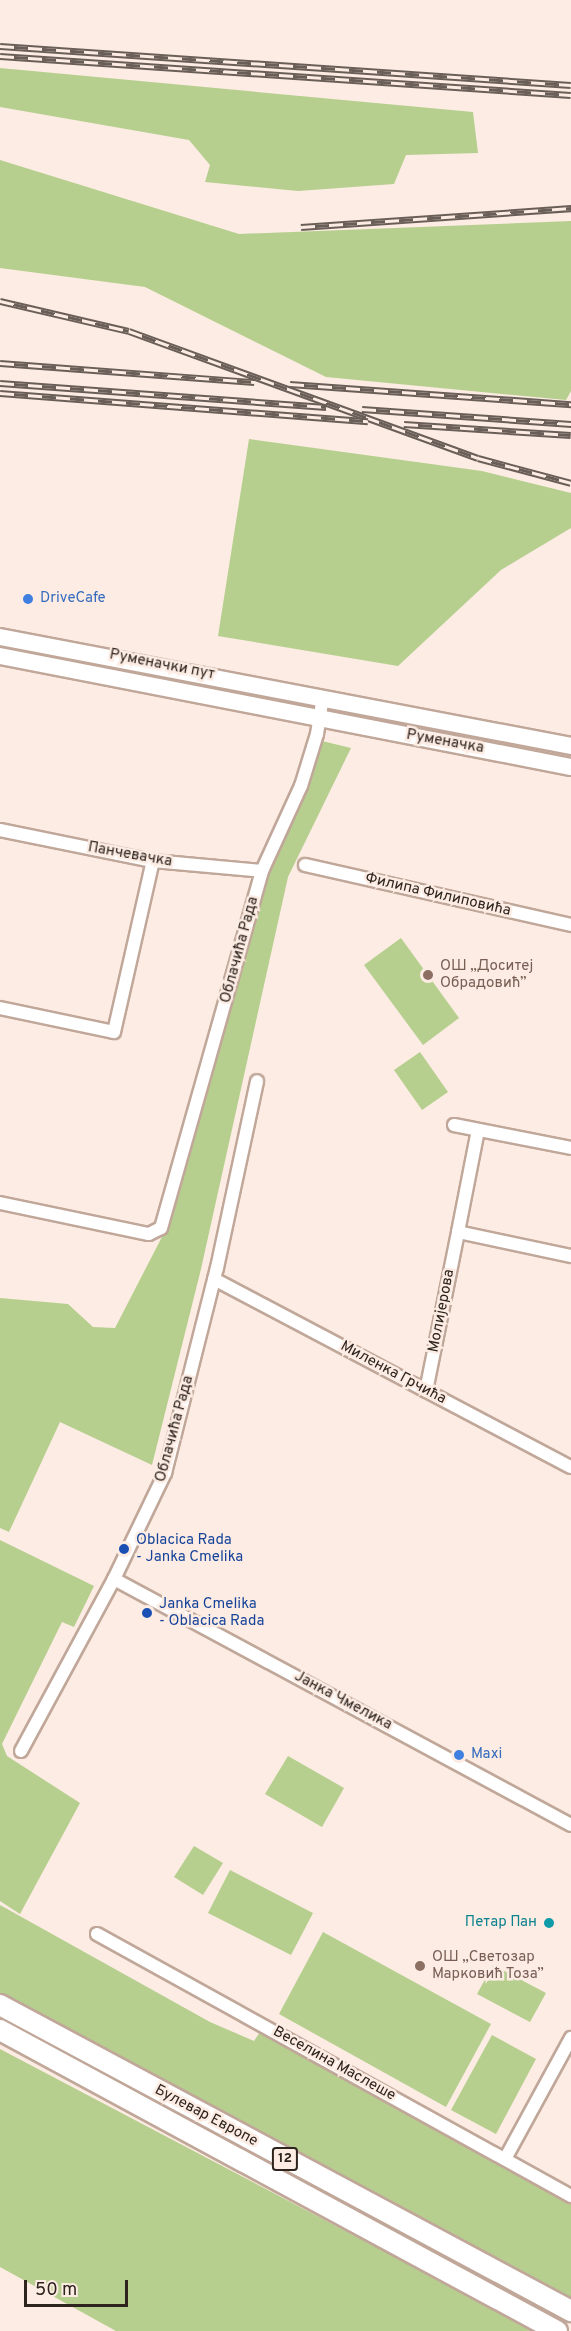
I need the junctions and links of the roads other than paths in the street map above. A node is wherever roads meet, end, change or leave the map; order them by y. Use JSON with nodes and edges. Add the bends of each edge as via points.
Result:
{"nodes":[{"id":1,"x":0,"y":637,"type":"edge"},
{"id":2,"x":0,"y":656,"type":"edge"},
{"id":3,"x":323,"y":697,"type":"junction"},
{"id":4,"x":319,"y":720,"type":"junction"},
{"id":5,"x":571,"y":746,"type":"edge"},
{"id":6,"x":571,"y":767,"type":"edge"},
{"id":7,"x":0,"y":830,"type":"edge"},
{"id":8,"x":153,"y":861,"type":"junction"},
{"id":9,"x":305,"y":865,"type":"dead end"},
{"id":10,"x":262,"y":870,"type":"junction"},
{"id":11,"x":571,"y":925,"type":"edge"},
{"id":12,"x":0,"y":1008,"type":"edge"},
{"id":13,"x":257,"y":1082,"type":"dead end"},
{"id":14,"x":454,"y":1125,"type":"dead end"},
{"id":15,"x":478,"y":1130,"type":"junction"},
{"id":16,"x":571,"y":1146,"type":"edge"},
{"id":17,"x":0,"y":1203,"type":"edge"},
{"id":18,"x":458,"y":1232,"type":"junction"},
{"id":19,"x":571,"y":1256,"type":"edge"},
{"id":20,"x":214,"y":1280,"type":"junction"},
{"id":21,"x":426,"y":1391,"type":"junction"},
{"id":22,"x":571,"y":1467,"type":"edge"},
{"id":23,"x":114,"y":1579,"type":"junction"},
{"id":24,"x":21,"y":1751,"type":"dead end"},
{"id":25,"x":571,"y":1825,"type":"edge"},
{"id":26,"x":97,"y":1934,"type":"dead end"},
{"id":27,"x":0,"y":2005,"type":"edge"},
{"id":28,"x":0,"y":2031,"type":"edge"},
{"id":29,"x":571,"y":2037,"type":"edge"},
{"id":30,"x":505,"y":2159,"type":"junction"},
{"id":31,"x":571,"y":2196,"type":"edge"},
{"id":32,"x":571,"y":2311,"type":"edge"},
{"id":33,"x":557,"y":2331,"type":"edge"}],
"edges":[{"from":1,"to":3,"type":"main road","name":"Руменачки пут"},
{"from":2,"to":4,"type":"main road","name":"Руменачки пут"},
{"from":3,"to":4,"type":"street","name":"Облачића Рада"},
{"from":3,"to":5,"type":"main road","name":"Руменачка"},
{"from":4,"to":6,"type":"main road","name":"Руменачка"},
{"from":4,"to":10,"type":"street","name":"Облачића Рада","via":[[301,786]]},
{"from":7,"to":8,"type":"street","name":"Панчевачка"},
{"from":8,"to":10,"type":"street","name":"Панчевачка"},
{"from":8,"to":12,"type":"street","via":[[114,1032]]},
{"from":9,"to":11,"type":"street","name":"Филипа Филиповића"},
{"from":10,"to":17,"type":"street","name":"Облачића Рада","via":[[162,1228],[149,1234]]},
{"from":13,"to":20,"type":"street","name":"Облачића Рада"},
{"from":14,"to":15,"type":"street"},
{"from":15,"to":16,"type":"street"},
{"from":15,"to":18,"type":"street","name":"Молијерова"},
{"from":18,"to":19,"type":"street"},
{"from":18,"to":21,"type":"street","name":"Молијерова"},
{"from":20,"to":21,"type":"street","name":"Миленка Грчића"},
{"from":20,"to":23,"type":"street","name":"Облачића Рада","via":[[165,1473]]},
{"from":21,"to":22,"type":"street","name":"Миленка Грчића"},
{"from":23,"to":24,"type":"street","name":"Облачића Рада"},
{"from":23,"to":25,"type":"street","name":"Јанка Чмелика"},
{"from":26,"to":30,"type":"street","name":"Веселина Маслеше"},
{"from":27,"to":32,"type":"main road","name":"Булевар Европе","number":"12"},
{"from":28,"to":33,"type":"main road","name":"Булевар Европе","number":"12"},
{"from":29,"to":30,"type":"street"},
{"from":30,"to":31,"type":"street","name":"Веселина Маслеше"}]}
